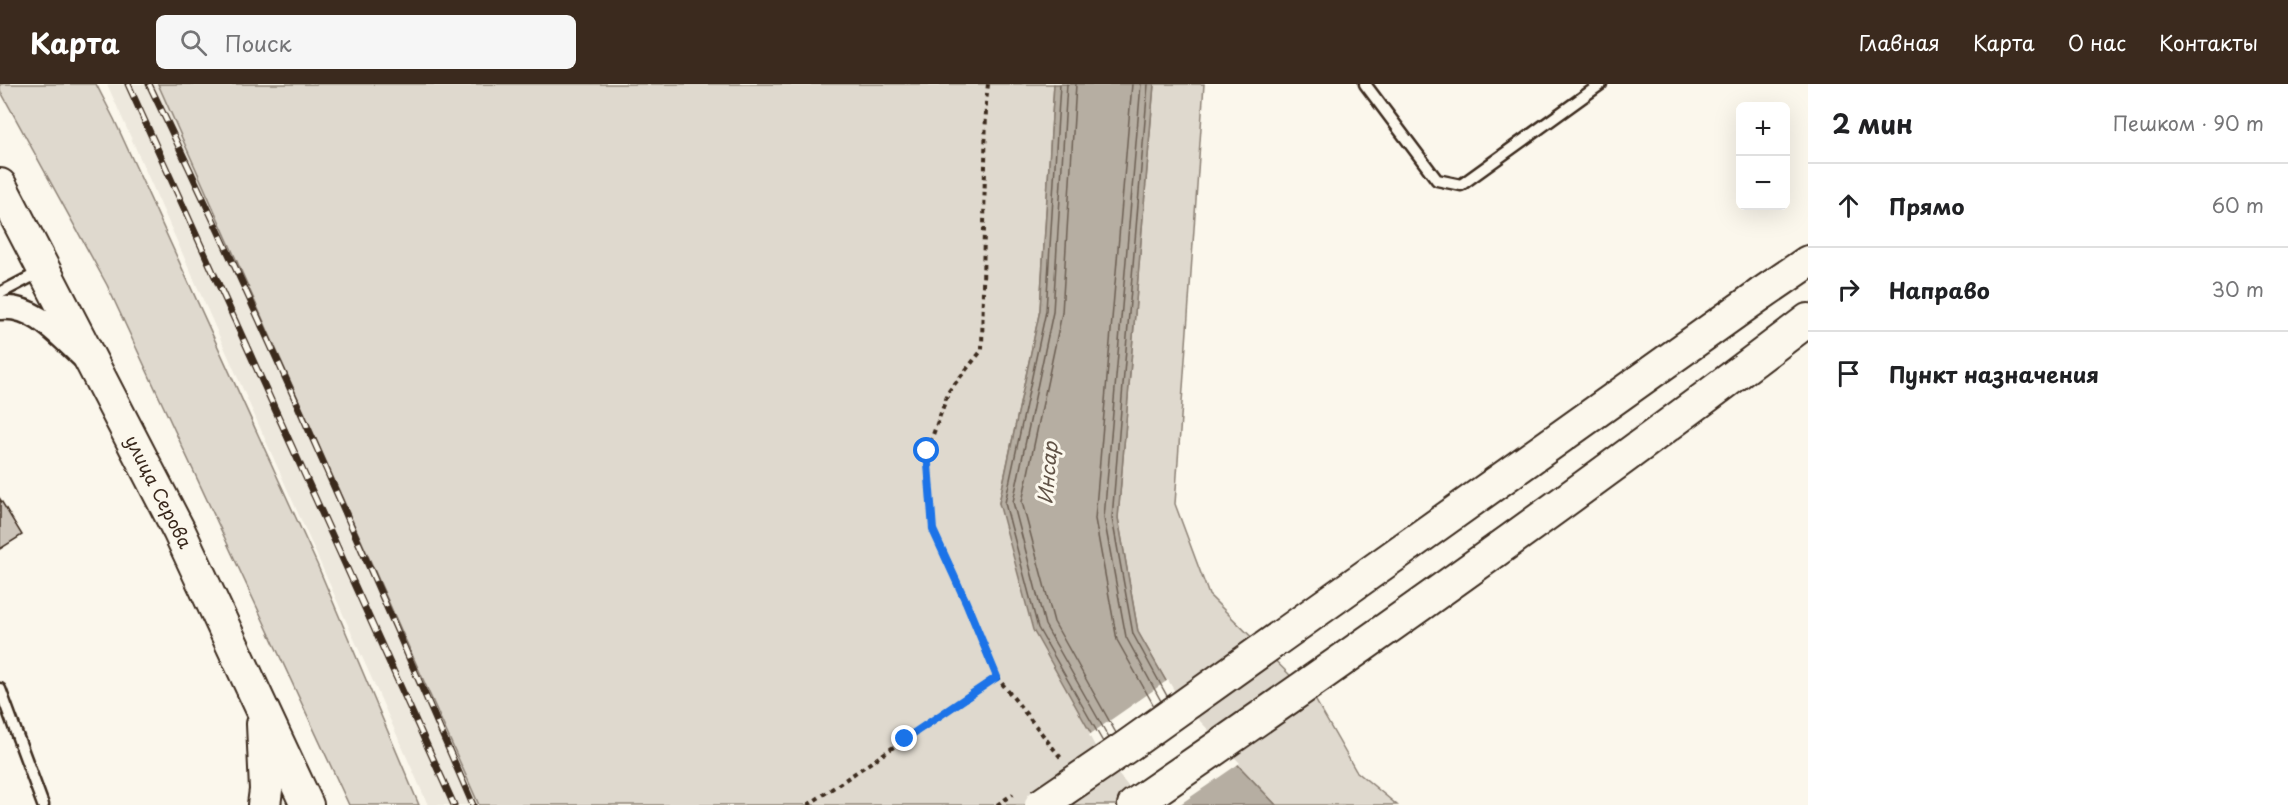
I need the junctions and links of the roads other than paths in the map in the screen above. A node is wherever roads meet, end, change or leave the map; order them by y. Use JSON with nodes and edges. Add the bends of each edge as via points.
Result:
{"nodes":[{"id":1,"x":1365,"y":84,"type":"edge"},
{"id":2,"x":1600,"y":84,"type":"edge"},
{"id":3,"x":0,"y":185,"type":"edge"},
{"id":4,"x":1808,"y":262,"type":"edge"},
{"id":5,"x":44,"y":270,"type":"junction"},
{"id":6,"x":0,"y":293,"type":"edge"},
{"id":7,"x":0,"y":308,"type":"edge"},
{"id":8,"x":1799,"y":327,"type":"edge"},
{"id":9,"x":94,"y":366,"type":"junction"},
{"id":10,"x":0,"y":688,"type":"edge"},
{"id":11,"x":262,"y":708,"type":"junction"},
{"id":12,"x":297,"y":799,"type":"edge"},
{"id":13,"x":43,"y":805,"type":"edge"},
{"id":14,"x":264,"y":805,"type":"edge"},
{"id":15,"x":1041,"y":805,"type":"edge"},
{"id":16,"x":1134,"y":805,"type":"edge"}],
"edges":[{"from":1,"to":2,"type":"lane","via":[[1437,180],[1461,185]]},
{"from":3,"to":5,"type":"main road","name":"улица Серова"},
{"from":4,"to":15,"type":"main road","bridge":true},
{"from":5,"to":6,"type":"lane"},
{"from":5,"to":9,"type":"main road","name":"улица Серова"},
{"from":7,"to":9,"type":"street","via":[[12,307],[39,318]]},
{"from":8,"to":16,"type":"main road","via":[[1539,520]]},
{"from":9,"to":11,"type":"main road","name":"улица Серова","via":[[179,531]]},
{"from":10,"to":13,"type":"lane"},
{"from":11,"to":12,"type":"main road","name":"улица Серова"},
{"from":11,"to":14,"type":"main road"}]}
